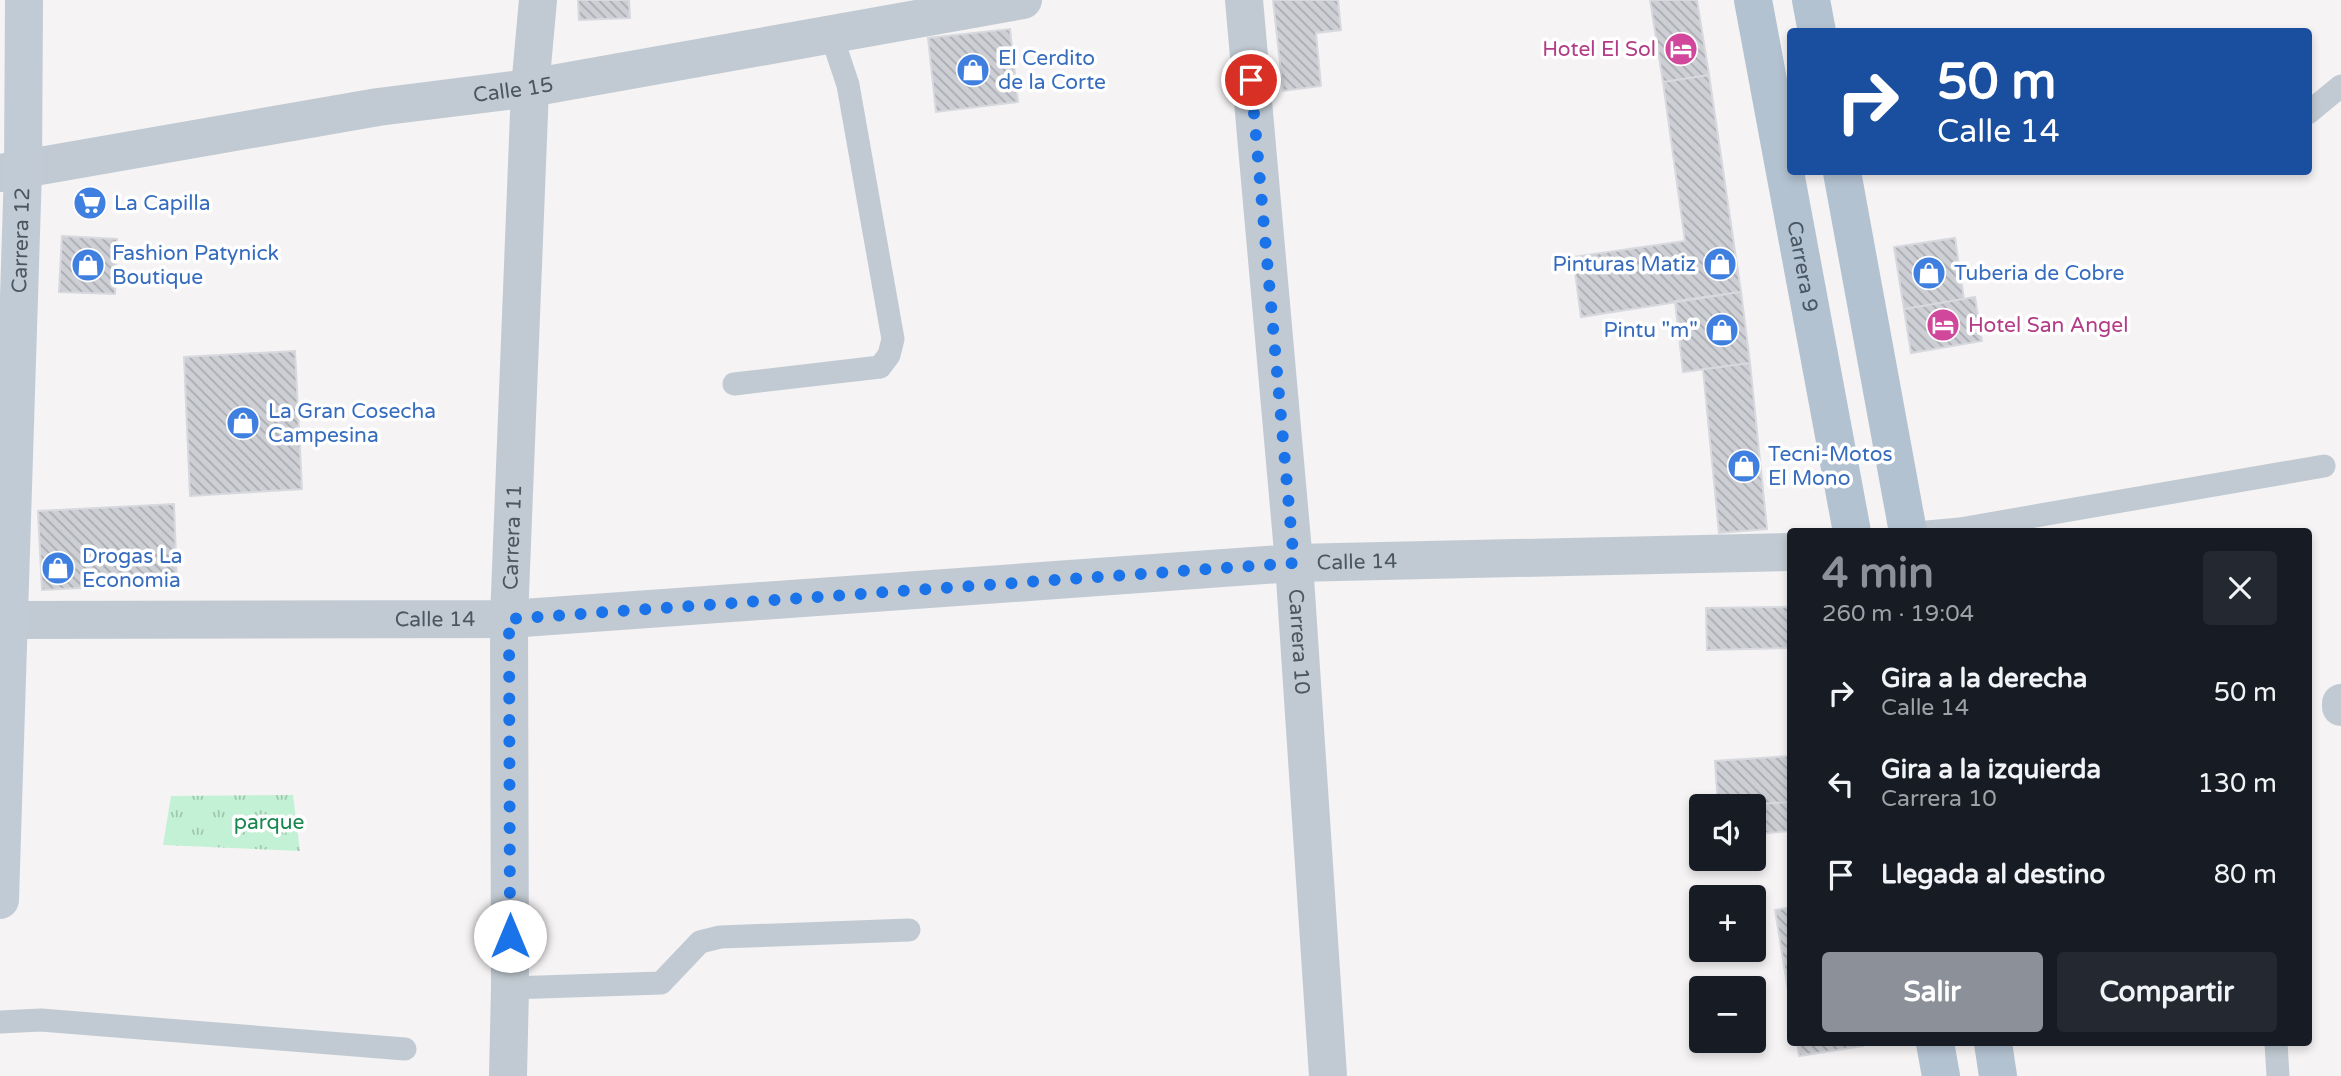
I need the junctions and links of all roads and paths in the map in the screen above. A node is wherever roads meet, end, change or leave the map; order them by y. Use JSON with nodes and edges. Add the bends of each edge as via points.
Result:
{"nodes":[{"id":1,"x":24,"y":0,"type":"edge"},
{"id":2,"x":538,"y":0,"type":"edge"},
{"id":3,"x":1023,"y":0,"type":"edge"},
{"id":4,"x":1244,"y":0,"type":"edge"},
{"id":5,"x":1753,"y":0,"type":"edge"},
{"id":6,"x":1811,"y":0,"type":"edge"},
{"id":7,"x":919,"y":9,"type":"edge"},
{"id":8,"x":1816,"y":28,"type":"edge"},
{"id":9,"x":831,"y":34,"type":"junction"},
{"id":10,"x":2341,"y":86,"type":"edge"},
{"id":11,"x":530,"y":88,"type":"junction"},
{"id":12,"x":2312,"y":110,"type":"edge"},
{"id":13,"x":11,"y":171,"type":"edge"},
{"id":14,"x":1843,"y":175,"type":"edge"},
{"id":15,"x":734,"y":384,"type":"dead end"},
{"id":16,"x":2324,"y":466,"type":"dead end"},
{"id":17,"x":1851,"y":528,"type":"edge"},
{"id":18,"x":1907,"y":528,"type":"edge"},
{"id":19,"x":1966,"y":528,"type":"edge"},
{"id":20,"x":1787,"y":552,"type":"edge"},
{"id":21,"x":1294,"y":563,"type":"junction"},
{"id":22,"x":509,"y":619,"type":"junction"},
{"id":23,"x":4,"y":620,"type":"edge"},
{"id":24,"x":0,"y":900,"type":"edge"},
{"id":25,"x":909,"y":930,"type":"dead end"},
{"id":26,"x":510,"y":988,"type":"junction"},
{"id":27,"x":0,"y":1022,"type":"edge"},
{"id":28,"x":1936,"y":1046,"type":"edge"},
{"id":29,"x":1993,"y":1046,"type":"edge"},
{"id":30,"x":2276,"y":1046,"type":"edge"},
{"id":31,"x":405,"y":1049,"type":"dead end"},
{"id":32,"x":508,"y":1076,"type":"edge"},
{"id":33,"x":1328,"y":1076,"type":"edge"},
{"id":34,"x":1941,"y":1076,"type":"edge"},
{"id":35,"x":1998,"y":1076,"type":"edge"},
{"id":36,"x":2278,"y":1076,"type":"edge"}],
"edges":[{"from":1,"to":13,"type":"main road","name":"Carrera 12"},
{"from":2,"to":11,"type":"street","name":"Carrera 11"},
{"from":3,"to":7,"type":"street","name":"Calle 15"},
{"from":4,"to":21,"type":"street","name":"Carrera 10"},
{"from":5,"to":17,"type":"main road","name":"Carrera 9"},
{"from":6,"to":8,"type":"main road"},
{"from":7,"to":9,"type":"street","name":"Calle 15"},
{"from":9,"to":11,"type":"street","name":"Calle 15"},
{"from":9,"to":15,"type":"lane","via":[[848,85],[893,339],[889,355],[880,367]]},
{"from":10,"to":12,"type":"lane"},
{"from":11,"to":13,"type":"street","name":"Calle 15","via":[[378,107]]},
{"from":11,"to":22,"type":"street","name":"Carrera 11"},
{"from":13,"to":23,"type":"main road","name":"Carrera 12"},
{"from":14,"to":18,"type":"main road"},
{"from":16,"to":19,"type":"lane"},
{"from":20,"to":21,"type":"street","name":"Calle 14"},
{"from":21,"to":22,"type":"street","name":"Calle 14"},
{"from":21,"to":33,"type":"street","name":"Carrera 10"},
{"from":22,"to":23,"type":"street","name":"Calle 14"},
{"from":22,"to":26,"type":"street","name":"Carrera 11"},
{"from":23,"to":24,"type":"main road","name":"Carrera 12"},
{"from":25,"to":26,"type":"lane","via":[[720,937],[700,942],[661,983]]},
{"from":26,"to":32,"type":"street","name":"Carrera 11"},
{"from":27,"to":31,"type":"lane","via":[[41,1020]]},
{"from":28,"to":34,"type":"main road"},
{"from":29,"to":35,"type":"main road"},
{"from":30,"to":36,"type":"lane"}]}
